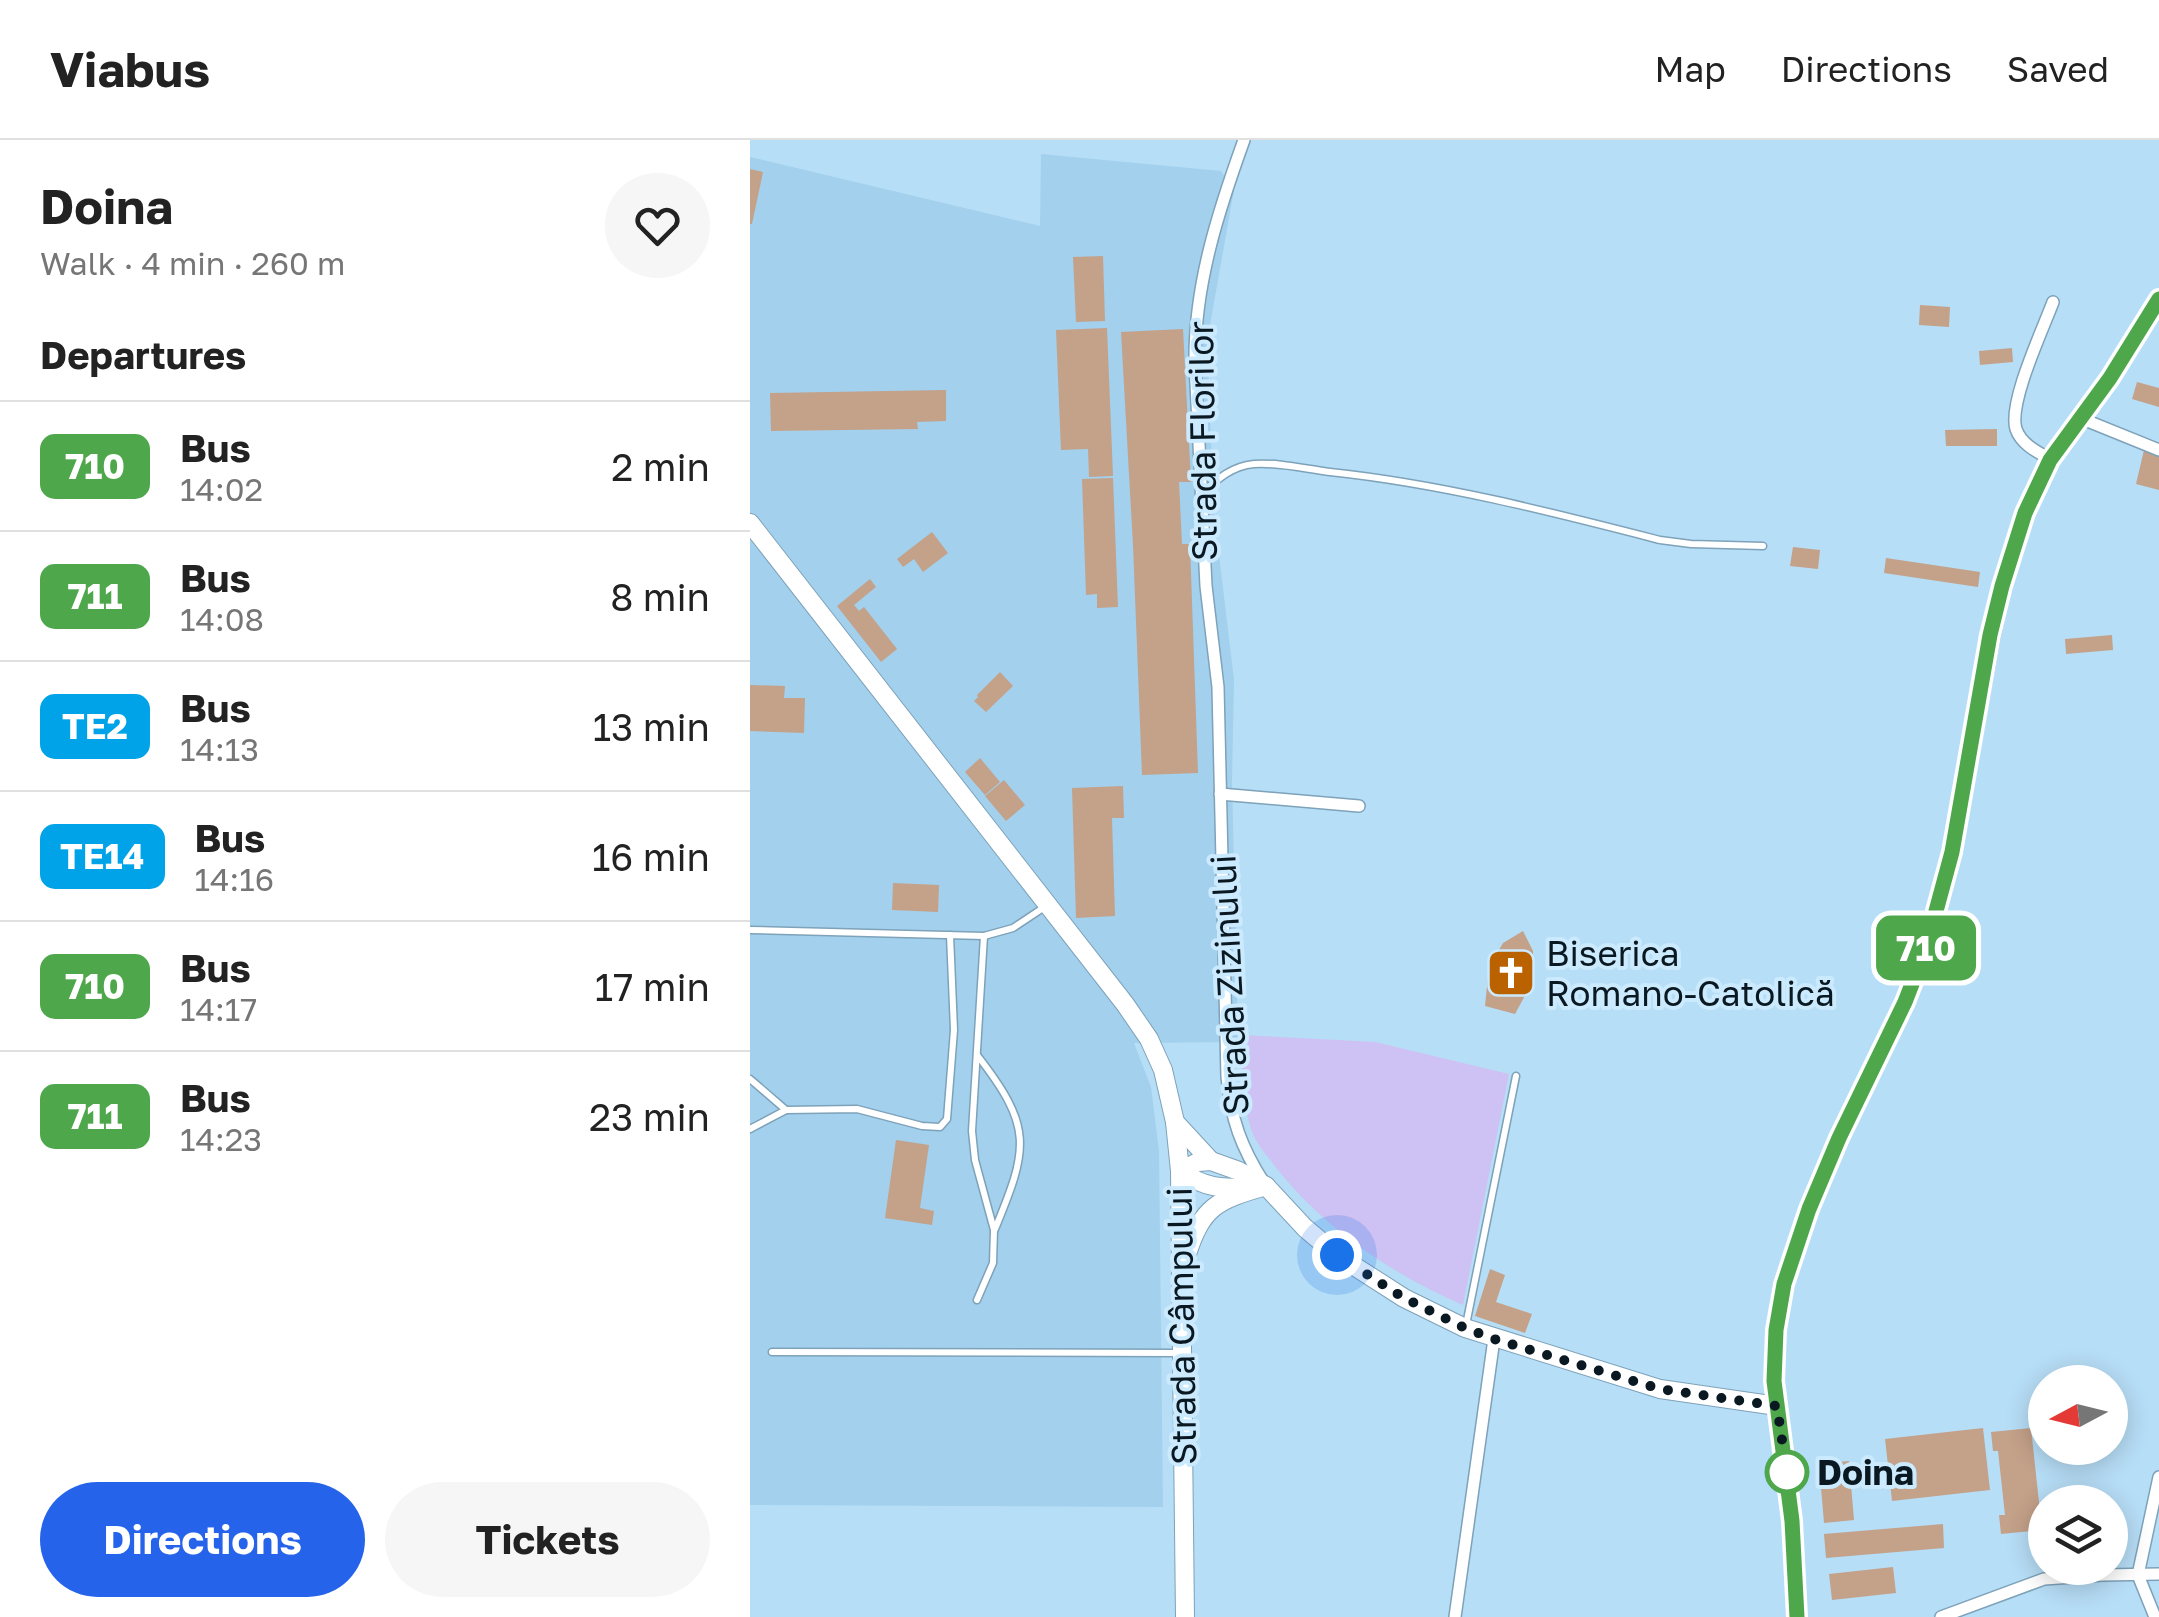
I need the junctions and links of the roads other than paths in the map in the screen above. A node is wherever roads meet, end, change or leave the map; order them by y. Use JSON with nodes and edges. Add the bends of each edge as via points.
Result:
{"nodes":[{"id":1,"x":1244,"y":140,"type":"edge"},
{"id":2,"x":2159,"y":299,"type":"edge"},
{"id":3,"x":2053,"y":302,"type":"dead end"},
{"id":4,"x":2080,"y":418,"type":"junction"},
{"id":5,"x":2159,"y":450,"type":"edge"},
{"id":6,"x":2050,"y":460,"type":"junction"},
{"id":7,"x":1201,"y":495,"type":"junction"},
{"id":8,"x":751,"y":527,"type":"edge"},
{"id":9,"x":1764,"y":546,"type":"dead end"},
{"id":10,"x":1218,"y":687,"type":"joint"},
{"id":11,"x":1220,"y":794,"type":"junction"},
{"id":12,"x":1359,"y":806,"type":"dead end"},
{"id":13,"x":1048,"y":904,"type":"junction"},
{"id":14,"x":750,"y":930,"type":"edge"},
{"id":15,"x":950,"y":935,"type":"junction"},
{"id":16,"x":984,"y":936,"type":"junction"},
{"id":17,"x":977,"y":1054,"type":"junction"},
{"id":18,"x":1516,"y":1076,"type":"dead end"},
{"id":19,"x":750,"y":1079,"type":"edge"},
{"id":20,"x":786,"y":1110,"type":"junction"},
{"id":21,"x":1175,"y":1122,"type":"junction"},
{"id":22,"x":750,"y":1128,"type":"edge"},
{"id":23,"x":1210,"y":1161,"type":"junction"},
{"id":24,"x":1180,"y":1170,"type":"junction"},
{"id":25,"x":1266,"y":1186,"type":"junction"},
{"id":26,"x":994,"y":1230,"type":"junction"},
{"id":27,"x":1180,"y":1276,"type":"junction"},
{"id":28,"x":977,"y":1300,"type":"dead end"},
{"id":29,"x":1465,"y":1328,"type":"junction"},
{"id":30,"x":1494,"y":1339,"type":"junction"},
{"id":31,"x":772,"y":1352,"type":"dead end"},
{"id":32,"x":1180,"y":1354,"type":"junction"},
{"id":33,"x":1777,"y":1406,"type":"junction"},
{"id":34,"x":2159,"y":1477,"type":"edge"},
{"id":35,"x":2159,"y":1574,"type":"edge"},
{"id":36,"x":2138,"y":1575,"type":"junction"},
{"id":37,"x":1185,"y":1617,"type":"edge"},
{"id":38,"x":1455,"y":1617,"type":"edge"},
{"id":39,"x":1797,"y":1617,"type":"edge"},
{"id":40,"x":1940,"y":1617,"type":"edge"},
{"id":41,"x":2155,"y":1617,"type":"edge"}],
"edges":[{"from":1,"to":7,"type":"street","name":"Strada Florilor","via":[[1217,214],[1194,332]]},
{"from":2,"to":4,"type":"main road"},
{"from":3,"to":6,"type":"street","via":[[2021,386],[2014,426]]},
{"from":4,"to":5,"type":"street"},
{"from":4,"to":6,"type":"main road"},
{"from":6,"to":33,"type":"main road","via":[[2002,586],[1952,852],[1926,948],[1839,1138],[1788,1270],[1774,1355]]},
{"from":7,"to":9,"type":"lane","via":[[1218,478],[1256,464],[1448,489],[1660,540]]},
{"from":7,"to":10,"type":"street","name":"Strada Florilor"},
{"from":8,"to":13,"type":"main road","name":"Strada Câmpului"},
{"from":10,"to":11,"type":"street","name":"Strada Zizinului"},
{"from":11,"to":12,"type":"street"},
{"from":11,"to":25,"type":"street","name":"Strada Zizinului","via":[[1230,1107]]},
{"from":13,"to":16,"type":"lane","via":[[1013,928]]},
{"from":13,"to":21,"type":"main road","name":"Strada Câmpului","via":[[1149,1039]]},
{"from":14,"to":15,"type":"lane"},
{"from":15,"to":16,"type":"lane"},
{"from":15,"to":20,"type":"lane","via":[[954,1030],[947,1120],[940,1128],[857,1110]]},
{"from":16,"to":17,"type":"lane"},
{"from":17,"to":26,"type":"lane","via":[[972,1130]]},
{"from":17,"to":26,"type":"lane","via":[[1004,1090],[1021,1149]]},
{"from":18,"to":29,"type":"lane"},
{"from":19,"to":20,"type":"lane"},
{"from":20,"to":22,"type":"lane"},
{"from":21,"to":23,"type":"main road"},
{"from":21,"to":24,"type":"main road","name":"Strada Câmpului"},
{"from":23,"to":24,"type":"main road"},
{"from":23,"to":25,"type":"main road"},
{"from":24,"to":25,"type":"main road","via":[[1215,1188]]},
{"from":24,"to":27,"type":"main road","name":"Strada Câmpului"},
{"from":25,"to":27,"type":"main road","via":[[1206,1213]]},
{"from":25,"to":29,"type":"main road","name":"Strada Zizinului","via":[[1337,1255]]},
{"from":26,"to":28,"type":"lane","via":[[993,1263]]},
{"from":27,"to":32,"type":"main road","name":"Strada Câmpului"},
{"from":29,"to":30,"type":"main road","name":"Strada Zizinului"},
{"from":30,"to":33,"type":"main road","name":"Strada Zizinului","via":[[1660,1389]]},
{"from":30,"to":38,"type":"street"},
{"from":31,"to":32,"type":"lane"},
{"from":32,"to":37,"type":"main road","name":"Strada Câmpului"},
{"from":33,"to":39,"type":"main road"},
{"from":34,"to":36,"type":"street"},
{"from":35,"to":36,"type":"street"},
{"from":36,"to":40,"type":"street","via":[[2044,1580]]},
{"from":36,"to":41,"type":"street"}]}
